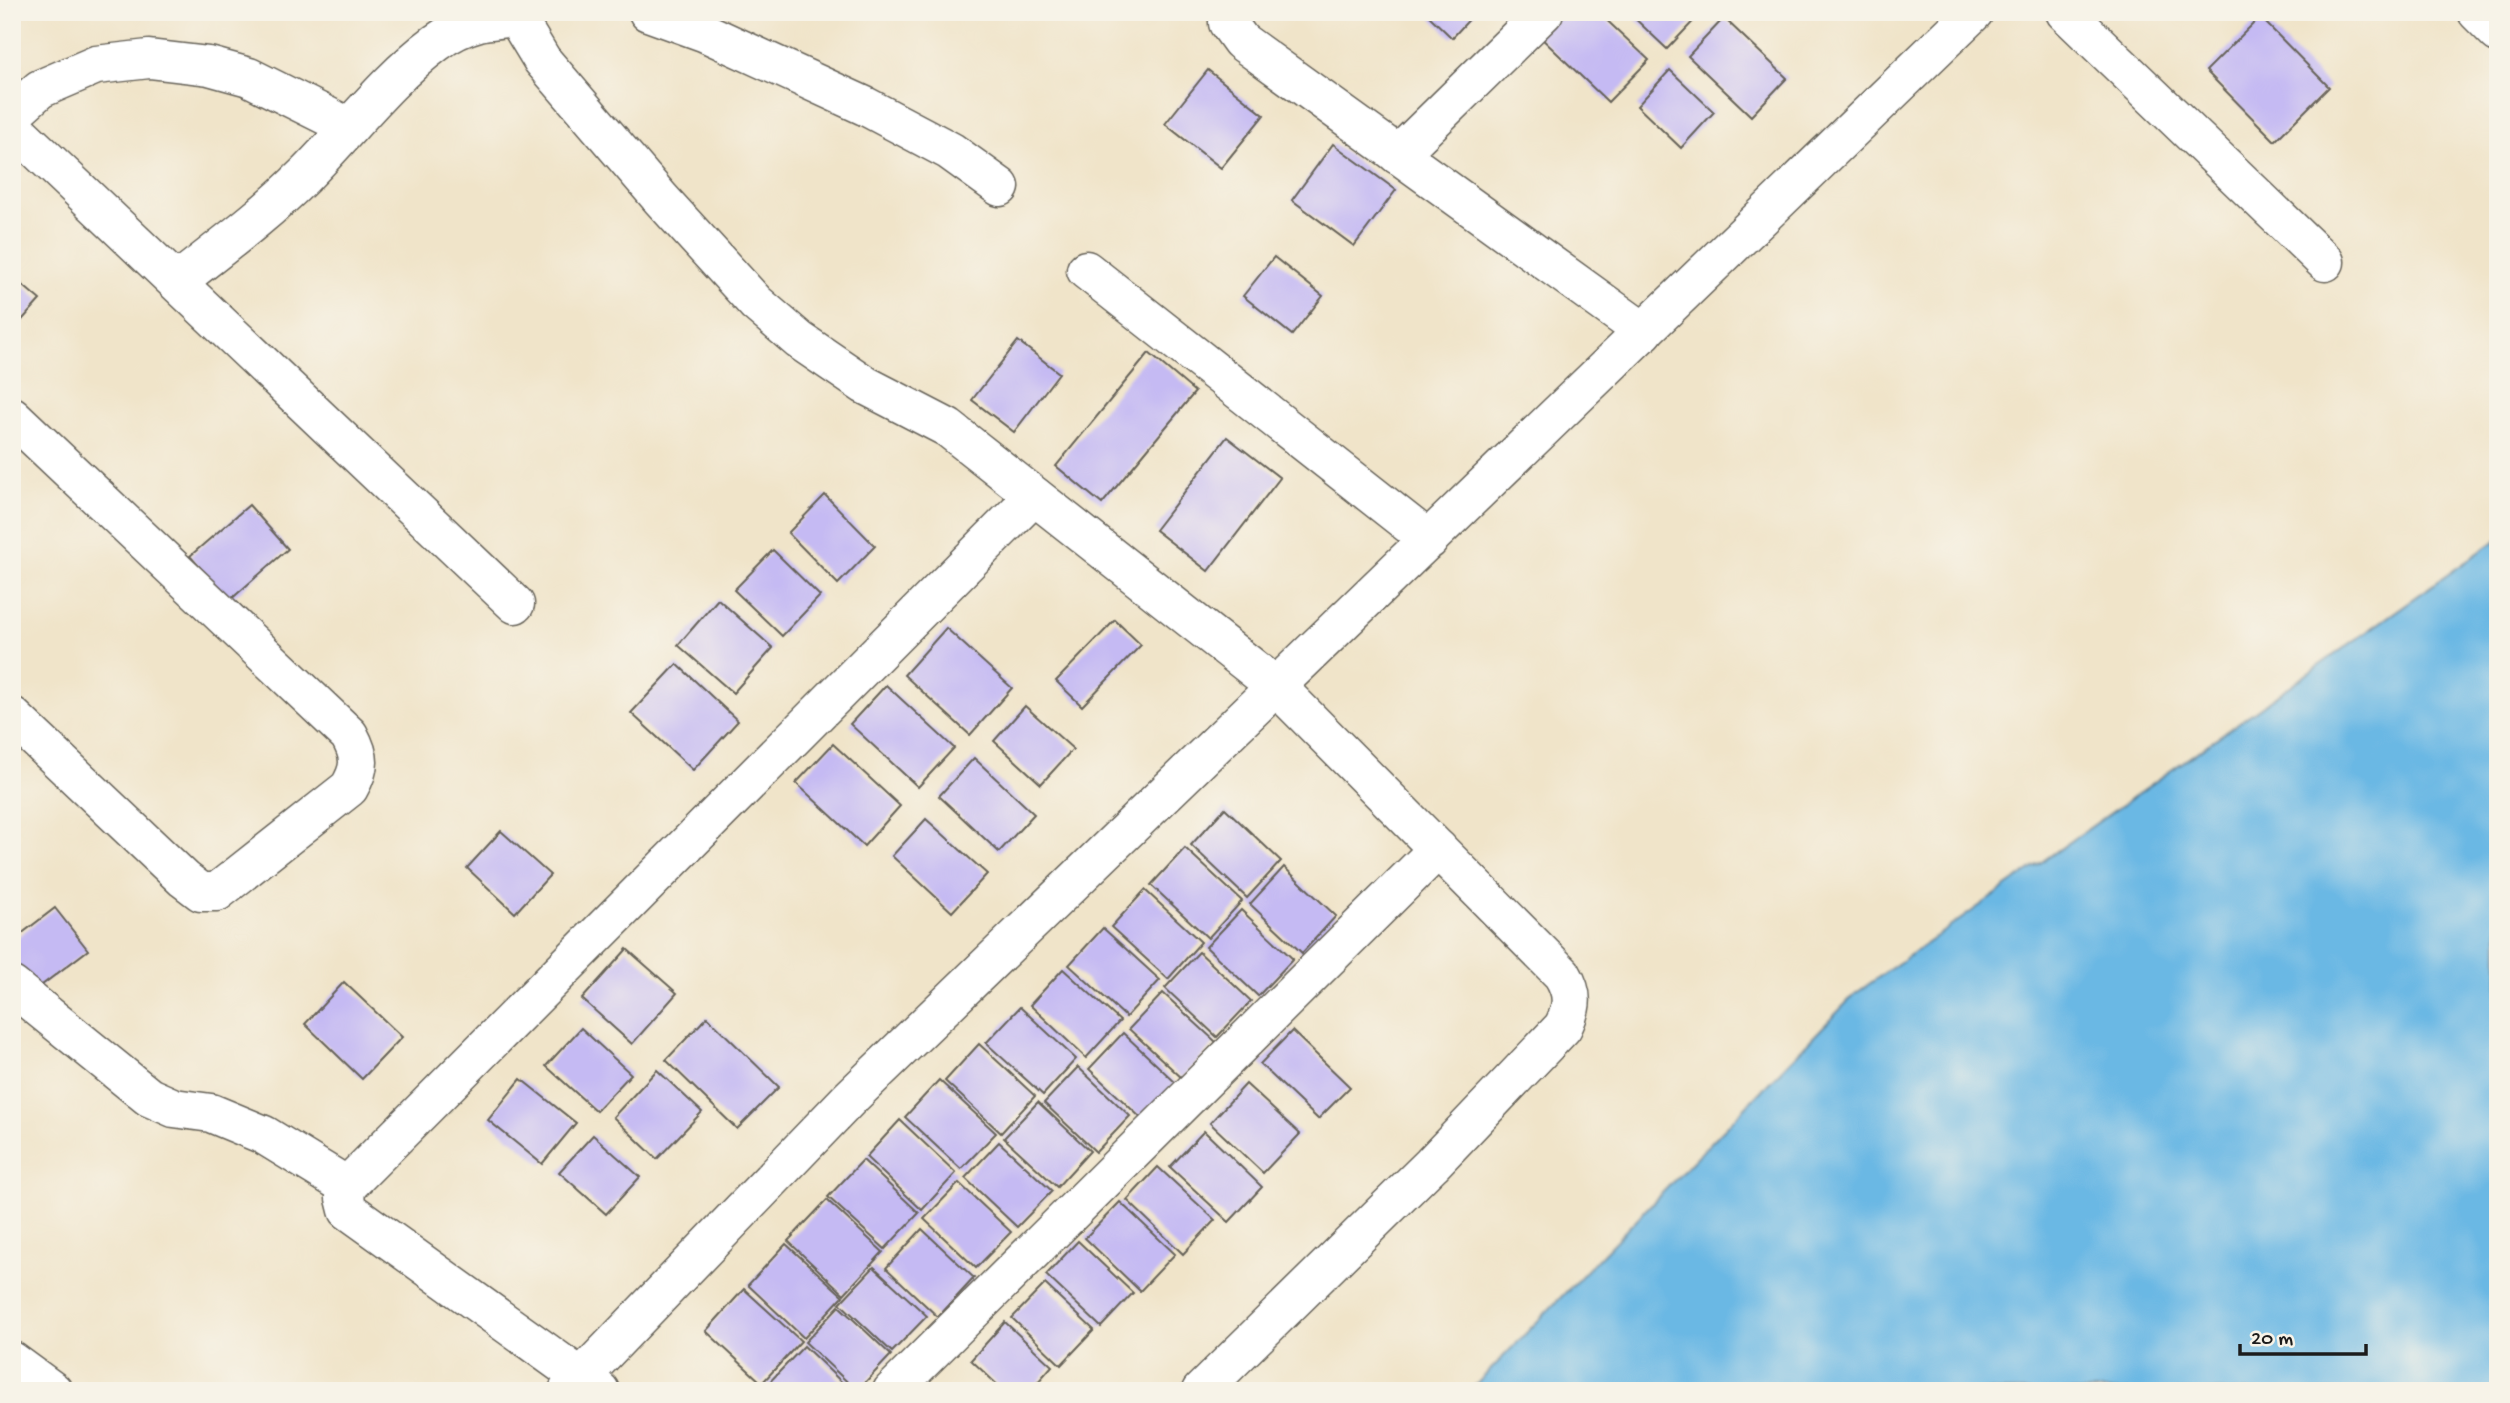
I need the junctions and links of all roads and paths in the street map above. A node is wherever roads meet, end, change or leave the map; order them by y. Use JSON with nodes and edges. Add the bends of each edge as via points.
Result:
{"nodes":[{"id":1,"x":648,"y":12,"type":"edge"},
{"id":2,"x":1228,"y":12,"type":"edge"},
{"id":3,"x":1544,"y":12,"type":"edge"},
{"id":4,"x":1974,"y":12,"type":"edge"},
{"id":5,"x":2065,"y":12,"type":"edge"},
{"id":6,"x":2477,"y":12,"type":"edge"},
{"id":7,"x":516,"y":13,"type":"edge"},
{"id":8,"x":2498,"y":33,"type":"edge"},
{"id":9,"x":12,"y":114,"type":"edge"},
{"id":10,"x":12,"y":125,"type":"edge"},
{"id":11,"x":349,"y":127,"type":"junction"},
{"id":12,"x":1398,"y":155,"type":"junction"},
{"id":13,"x":1000,"y":187,"type":"dead end"},
{"id":14,"x":2325,"y":262,"type":"dead end"},
{"id":15,"x":1086,"y":270,"type":"dead end"},
{"id":16,"x":177,"y":282,"type":"junction"},
{"id":17,"x":1644,"y":332,"type":"junction"},
{"id":18,"x":12,"y":415,"type":"edge"},
{"id":19,"x":1034,"y":496,"type":"junction"},
{"id":20,"x":1429,"y":540,"type":"junction"},
{"id":21,"x":515,"y":604,"type":"dead end"},
{"id":22,"x":1277,"y":687,"type":"junction"},
{"id":23,"x":12,"y":716,"type":"edge"},
{"id":24,"x":1438,"y":849,"type":"junction"},
{"id":25,"x":12,"y":986,"type":"edge"},
{"id":26,"x":347,"y":1186,"type":"junction"},
{"id":27,"x":12,"y":1361,"type":"edge"},
{"id":28,"x":583,"y":1386,"type":"edge"},
{"id":29,"x":53,"y":1391,"type":"edge"},
{"id":30,"x":892,"y":1391,"type":"edge"},
{"id":31,"x":1201,"y":1391,"type":"edge"}],
"edges":[{"from":1,"to":13,"type":"street","via":[[706,33],[865,106],[950,151]]},
{"from":2,"to":12,"type":"street","via":[[1228,23],[1241,41]]},
{"from":3,"to":12,"type":"street"},
{"from":4,"to":17,"type":"street"},
{"from":5,"to":14,"type":"street"},
{"from":6,"to":8,"type":"street"},
{"from":7,"to":11,"type":"street","via":[[480,21],[436,43]]},
{"from":7,"to":19,"type":"street","via":[[542,60],[756,303],[864,385],[948,428]]},
{"from":9,"to":11,"type":"street","via":[[40,89],[96,65],[149,59],[209,66],[249,77]]},
{"from":10,"to":16,"type":"street"},
{"from":11,"to":16,"type":"street","via":[[303,177]]},
{"from":12,"to":17,"type":"street"},
{"from":15,"to":20,"type":"street"},
{"from":16,"to":21,"type":"street"},
{"from":17,"to":20,"type":"street"},
{"from":18,"to":23,"type":"street","via":[[349,735],[357,750],[359,771],[349,788],[216,892],[201,892]]},
{"from":19,"to":22,"type":"street"},
{"from":19,"to":26,"type":"street"},
{"from":20,"to":22,"type":"street"},
{"from":22,"to":24,"type":"street"},
{"from":22,"to":28,"type":"street","via":[[850,1098]]},
{"from":24,"to":30,"type":"street"},
{"from":24,"to":31,"type":"street","via":[[1562,974],[1572,1006],[1563,1027],[1432,1164]]},
{"from":25,"to":26,"type":"street","via":[[149,1097],[174,1108],[211,1113],[264,1135]]},
{"from":26,"to":28,"type":"street","via":[[348,1210]]},
{"from":27,"to":29,"type":"street"}]}
